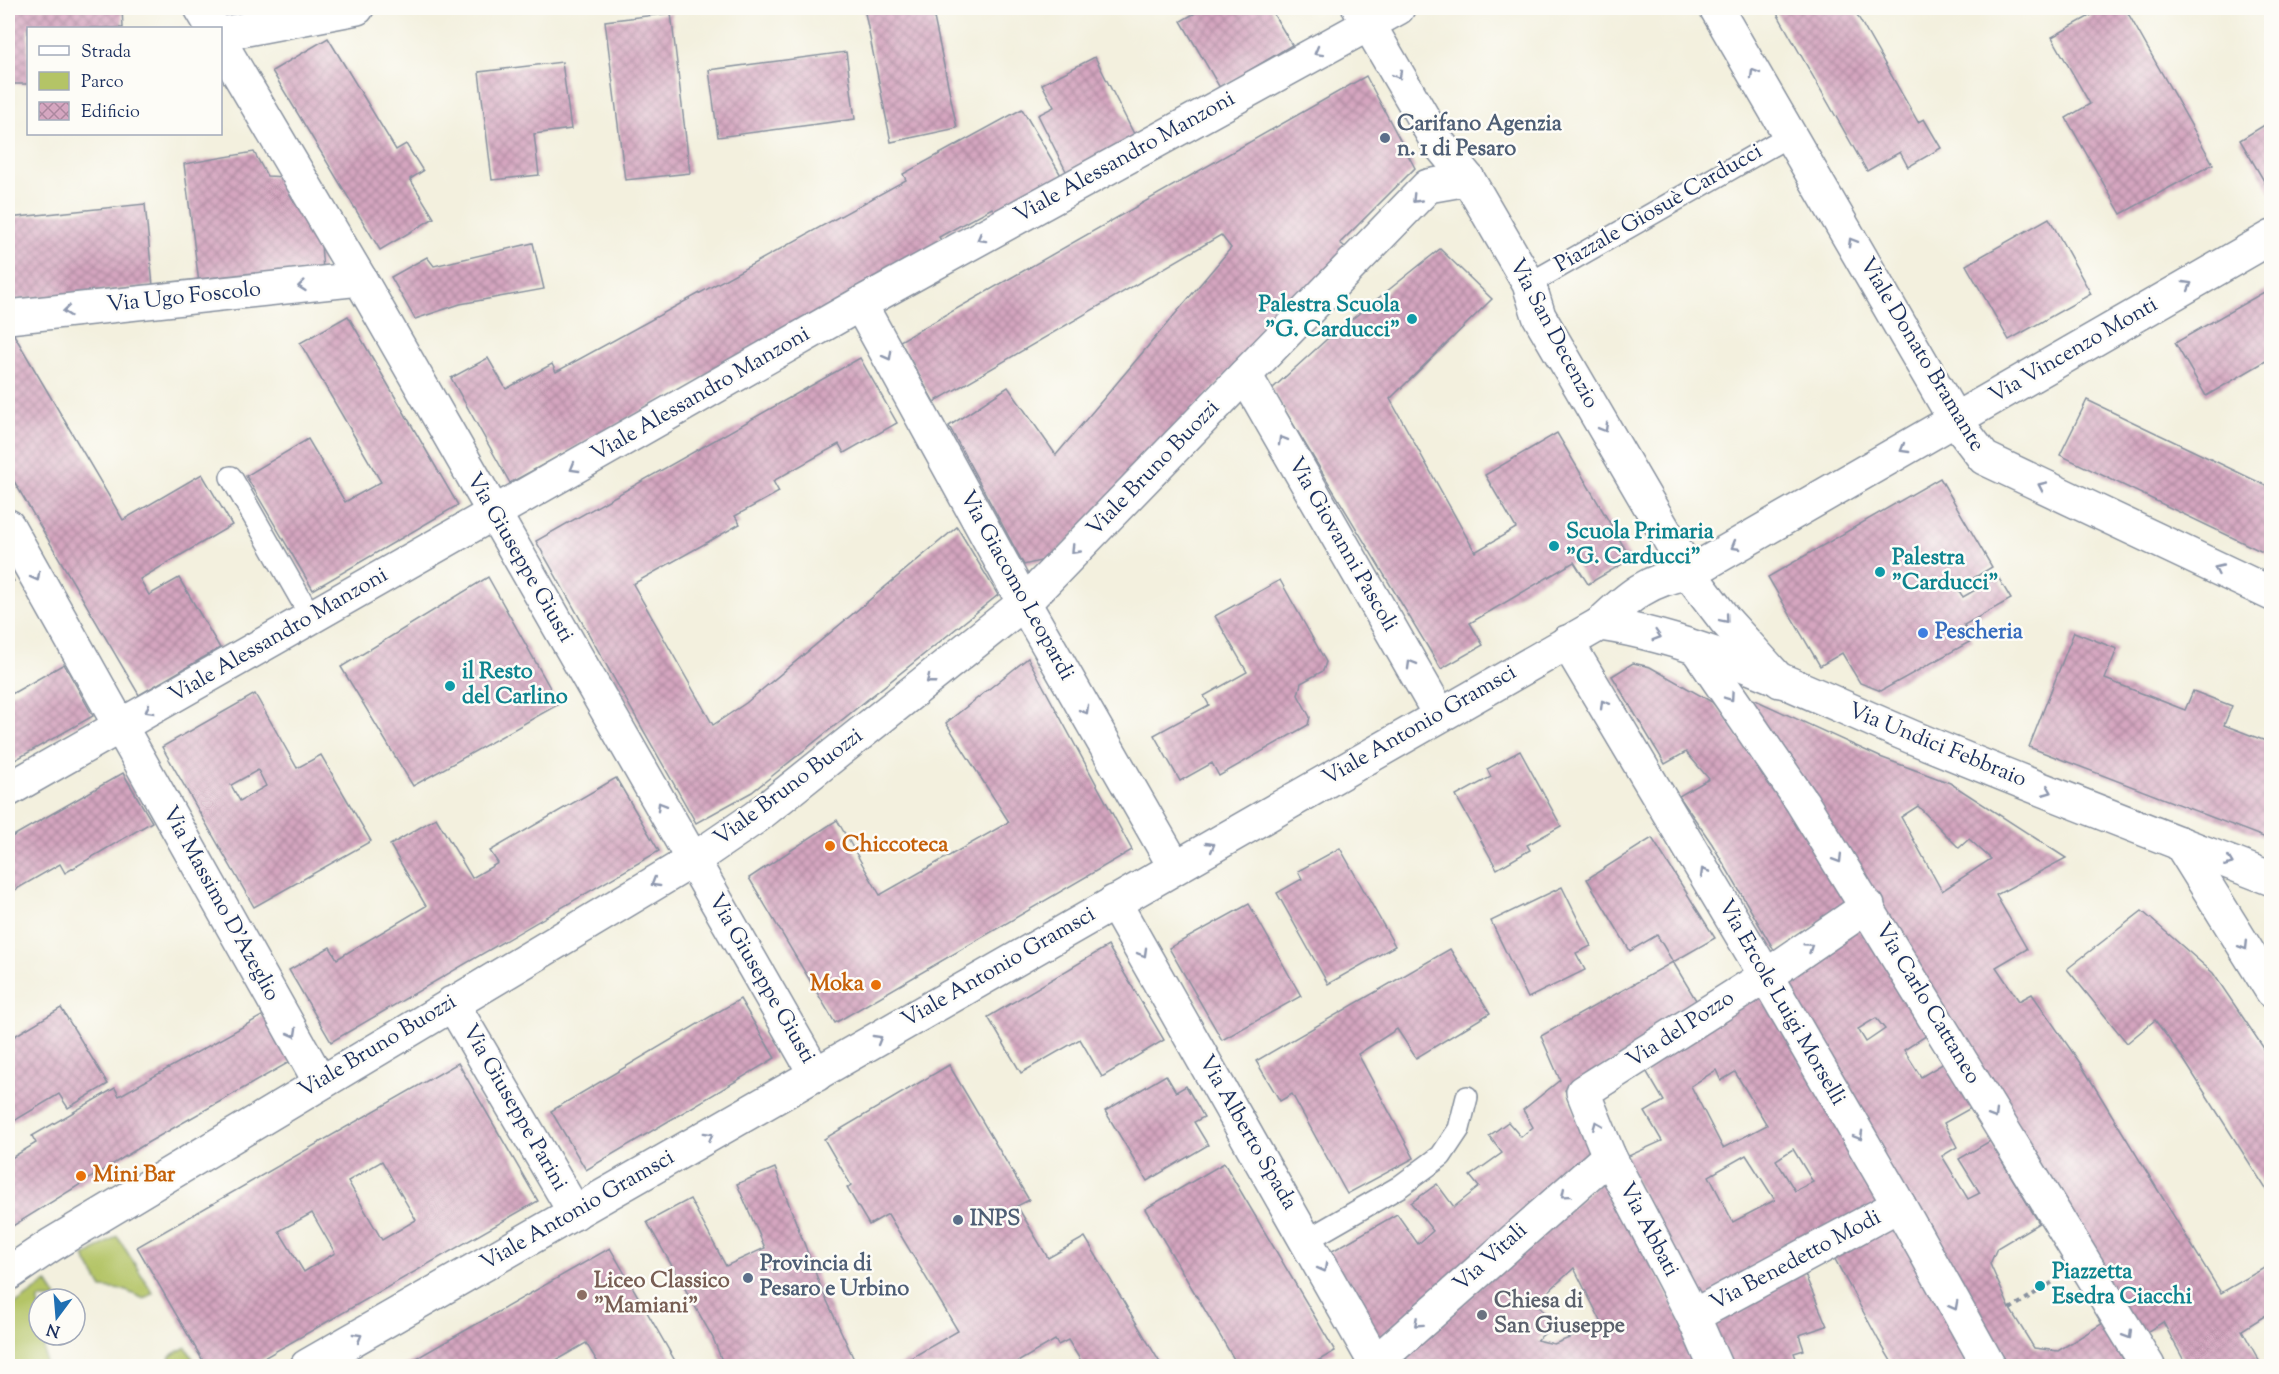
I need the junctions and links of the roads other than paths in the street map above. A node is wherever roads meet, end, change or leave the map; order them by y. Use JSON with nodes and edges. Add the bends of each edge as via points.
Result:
{"nodes":[{"id":1,"x":201,"y":8,"type":"edge"},
{"id":2,"x":357,"y":8,"type":"edge"},
{"id":3,"x":1398,"y":8,"type":"edge"},
{"id":4,"x":1716,"y":8,"type":"edge"},
{"id":5,"x":1364,"y":16,"type":"edge"},
{"id":6,"x":212,"y":27,"type":"edge"},
{"id":7,"x":222,"y":34,"type":"edge"},
{"id":8,"x":222,"y":45,"type":"edge"},
{"id":9,"x":1790,"y":135,"type":"junction"},
{"id":10,"x":1468,"y":179,"type":"junction"},
{"id":11,"x":2271,"y":237,"type":"edge"},
{"id":12,"x":360,"y":279,"type":"junction"},
{"id":13,"x":1529,"y":284,"type":"junction"},
{"id":14,"x":860,"y":304,"type":"junction"},
{"id":15,"x":8,"y":317,"type":"edge"},
{"id":16,"x":1245,"y":375,"type":"junction"},
{"id":17,"x":1955,"y":420,"type":"junction"},
{"id":18,"x":231,"y":477,"type":"dead end"},
{"id":19,"x":493,"y":513,"type":"junction"},
{"id":20,"x":8,"y":526,"type":"edge"},
{"id":21,"x":1689,"y":573,"type":"junction"},
{"id":22,"x":2271,"y":594,"type":"edge"},
{"id":23,"x":1024,"y":603,"type":"junction"},
{"id":24,"x":311,"y":617,"type":"junction"},
{"id":25,"x":1600,"y":624,"type":"junction"},
{"id":26,"x":1567,"y":642,"type":"junction"},
{"id":27,"x":1697,"y":648,"type":"junction"},
{"id":28,"x":1780,"y":681,"type":"junction"},
{"id":29,"x":1440,"y":715,"type":"junction"},
{"id":30,"x":120,"y":726,"type":"junction"},
{"id":31,"x":8,"y":790,"type":"edge"},
{"id":32,"x":2180,"y":843,"type":"junction"},
{"id":33,"x":693,"y":860,"type":"junction"},
{"id":34,"x":1175,"y":867,"type":"junction"},
{"id":35,"x":2271,"y":879,"type":"edge"},
{"id":36,"x":1114,"y":902,"type":"junction"},
{"id":37,"x":1868,"y":906,"type":"junction"},
{"id":38,"x":1766,"y":976,"type":"junction"},
{"id":39,"x":2271,"y":991,"type":"edge"},
{"id":40,"x":452,"y":1003,"type":"junction"},
{"id":41,"x":816,"y":1075,"type":"junction"},
{"id":42,"x":320,"y":1082,"type":"junction"},
{"id":43,"x":1583,"y":1092,"type":"joint"},
{"id":44,"x":1467,"y":1096,"type":"dead end"},
{"id":45,"x":1609,"y":1156,"type":"junction"},
{"id":46,"x":1899,"y":1205,"type":"junction"},
{"id":47,"x":576,"y":1213,"type":"junction"},
{"id":48,"x":1307,"y":1240,"type":"junction"},
{"id":49,"x":8,"y":1274,"type":"edge"},
{"id":50,"x":1693,"y":1316,"type":"junction"},
{"id":51,"x":1376,"y":1365,"type":"edge"},
{"id":52,"x":307,"y":1366,"type":"edge"},
{"id":53,"x":1714,"y":1366,"type":"edge"},
{"id":54,"x":1989,"y":1366,"type":"edge"},
{"id":55,"x":2148,"y":1366,"type":"edge"}],
"edges":[{"from":1,"to":6,"type":"street"},
{"from":2,"to":7,"type":"street"},
{"from":3,"to":5,"type":"street","name":"Viale Alessandro Manzoni"},
{"from":9,"to":4,"type":"street","name":"Viale Donato Bramante","one_way":true},
{"from":5,"to":10,"type":"street","name":"Via San Decenzio","one_way":true,"via":[[1436,141]]},
{"from":5,"to":14,"type":"street","name":"Viale Alessandro Manzoni","one_way":true},
{"from":8,"to":12,"type":"street","name":"Via Giuseppe Giusti"},
{"from":9,"to":13,"type":"lane","name":"Piazzale Giosuè Carducci"},
{"from":17,"to":9,"type":"street","name":"Viale Donato Bramante","one_way":true},
{"from":10,"to":13,"type":"street","name":"Via San Decenzio"},
{"from":10,"to":16,"type":"street","name":"Viale Bruno Buozzi","one_way":true,"via":[[1428,186]]},
{"from":17,"to":11,"type":"street","name":"Via Vincenzo Monti","one_way":true},
{"from":12,"to":15,"type":"street","name":"Via Ugo Foscolo","one_way":true},
{"from":12,"to":19,"type":"street","name":"Via Giuseppe Giusti"},
{"from":13,"to":21,"type":"street","name":"Via San Decenzio","one_way":true,"via":[[1539,316]]},
{"from":14,"to":19,"type":"street","name":"Viale Alessandro Manzoni","one_way":true},
{"from":14,"to":23,"type":"street","name":"Via Giacomo Leopardi","one_way":true},
{"from":16,"to":23,"type":"street","name":"Viale Bruno Buozzi","one_way":true},
{"from":29,"to":16,"type":"street","name":"Via Giovanni Pascoli","one_way":true},
{"from":17,"to":21,"type":"street","name":"Via Vincenzo Monti","one_way":true},
{"from":22,"to":17,"type":"street","name":"Viale Donato Bramante","one_way":true,"via":[[1984,458]]},
{"from":18,"to":24,"type":"lane"},
{"from":19,"to":24,"type":"street","name":"Viale Alessandro Manzoni"},
{"from":33,"to":19,"type":"street","name":"Via Giuseppe Giusti","one_way":true},
{"from":20,"to":30,"type":"street","name":"Via Massimo D'Azeglio","one_way":true},
{"from":21,"to":25,"type":"street","name":"Viale Antonio Gramsci","via":[[1664,577],[1625,600]]},
{"from":21,"to":28,"type":"street","name":"Via San Decenzio","one_way":true},
{"from":23,"to":33,"type":"street","name":"Viale Bruno Buozzi","one_way":true,"via":[[756,817]]},
{"from":23,"to":34,"type":"street","name":"Via Giacomo Leopardi","one_way":true},
{"from":24,"to":30,"type":"street","name":"Viale Alessandro Manzoni","one_way":true},
{"from":25,"to":26,"type":"street","name":"Viale Antonio Gramsci"},
{"from":25,"to":27,"type":"street","name":"Via Undici Febbraio","one_way":true,"via":[[1633,629]]},
{"from":26,"to":29,"type":"street","name":"Viale Antonio Gramsci"},
{"from":38,"to":26,"type":"street","name":"Via Ercole Luigi Morselli","one_way":true},
{"from":27,"to":28,"type":"street","name":"Via Undici Febbraio"},
{"from":27,"to":37,"type":"street","name":"Via Carlo Cattaneo","one_way":true},
{"from":28,"to":32,"type":"street","name":"Via Undici Febbraio","one_way":true},
{"from":34,"to":29,"type":"street","name":"Viale Antonio Gramsci","one_way":true},
{"from":30,"to":31,"type":"street","name":"Viale Alessandro Manzoni"},
{"from":30,"to":42,"type":"street","name":"Via Massimo D'Azeglio","one_way":true},
{"from":32,"to":35,"type":"street","name":"Via Undici Febbraio","one_way":true},
{"from":32,"to":39,"type":"street","one_way":true},
{"from":33,"to":40,"type":"street","name":"Viale Bruno Buozzi","one_way":true},
{"from":33,"to":41,"type":"street","name":"Via Giuseppe Giusti"},
{"from":34,"to":36,"type":"street","name":"Viale Antonio Gramsci"},
{"from":41,"to":36,"type":"street","name":"Viale Antonio Gramsci","one_way":true},
{"from":36,"to":48,"type":"street","name":"Via Alberto Spada","one_way":true},
{"from":38,"to":37,"type":"street","name":"Via del Pozzo","one_way":true},
{"from":37,"to":55,"type":"street","name":"Via Carlo Cattaneo","one_way":true},
{"from":38,"to":43,"type":"street","name":"Via del Pozzo"},
{"from":38,"to":46,"type":"street","name":"Via Ercole Luigi Morselli","one_way":true},
{"from":40,"to":42,"type":"street","name":"Viale Bruno Buozzi"},
{"from":40,"to":47,"type":"street","name":"Via Giuseppe Parini"},
{"from":47,"to":41,"type":"street","name":"Viale Antonio Gramsci","one_way":true},
{"from":42,"to":49,"type":"street","name":"Viale Bruno Buozzi"},
{"from":45,"to":43,"type":"street","name":"Via Abbati","one_way":true},
{"from":44,"to":48,"type":"lane","via":[[1459,1129],[1441,1156],[1399,1187]]},
{"from":45,"to":50,"type":"street","name":"Via Abbati"},
{"from":45,"to":51,"type":"street","name":"Via Vitali","one_way":true},
{"from":46,"to":50,"type":"street","name":"Via Benedetto Modi"},
{"from":46,"to":54,"type":"street","name":"Via Ercole Luigi Morselli","one_way":true},
{"from":52,"to":47,"type":"street","name":"Viale Antonio Gramsci","one_way":true},
{"from":48,"to":51,"type":"street","name":"Via Alberto Spada","one_way":true},
{"from":50,"to":53,"type":"street","name":"Via Abbati"}]}
